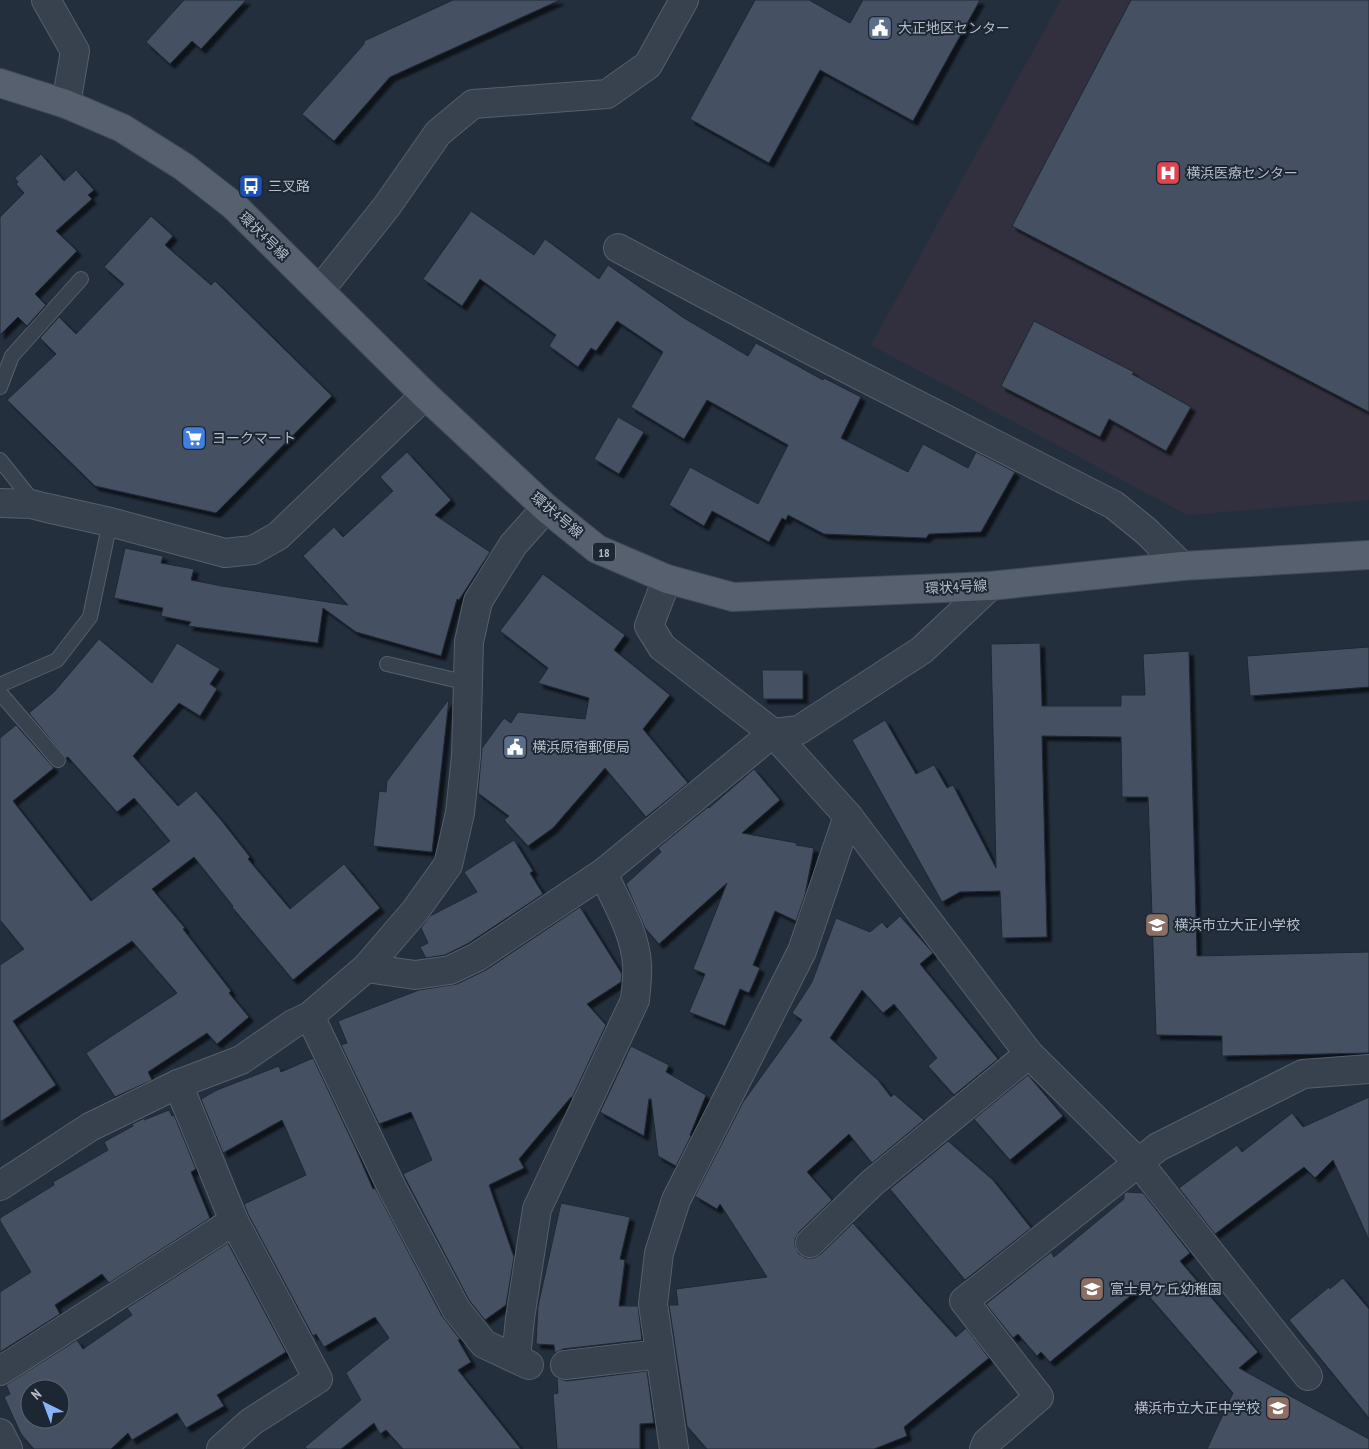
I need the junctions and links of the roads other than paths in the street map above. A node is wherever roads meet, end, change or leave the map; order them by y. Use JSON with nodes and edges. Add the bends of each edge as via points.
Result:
{"nodes":[{"id":1,"x":46,"y":0,"type":"edge"},
{"id":2,"x":684,"y":0,"type":"edge"},
{"id":3,"x":0,"y":83,"type":"edge"},
{"id":4,"x":66,"y":104,"type":"junction"},
{"id":5,"x":618,"y":248,"type":"dead end"},
{"id":6,"x":81,"y":279,"type":"dead end"},
{"id":7,"x":320,"y":290,"type":"junction"},
{"id":8,"x":0,"y":387,"type":"edge"},
{"id":9,"x":425,"y":395,"type":"junction"},
{"id":10,"x":0,"y":460,"type":"edge"},
{"id":11,"x":0,"y":503,"type":"edge"},
{"id":12,"x":36,"y":506,"type":"junction"},
{"id":13,"x":546,"y":508,"type":"junction"},
{"id":14,"x":110,"y":522,"type":"junction"},
{"id":15,"x":1369,"y":555,"type":"edge"},
{"id":16,"x":1182,"y":566,"type":"junction"},
{"id":17,"x":667,"y":579,"type":"junction"},
{"id":18,"x":990,"y":586,"type":"junction"},
{"id":19,"x":387,"y":664,"type":"dead end"},
{"id":20,"x":468,"y":683,"type":"junction"},
{"id":21,"x":0,"y":685,"type":"edge"},
{"id":22,"x":0,"y":693,"type":"edge"},
{"id":23,"x":773,"y":733,"type":"junction"},
{"id":24,"x":58,"y":760,"type":"dead end"},
{"id":25,"x":848,"y":816,"type":"junction"},
{"id":26,"x":603,"y":873,"type":"junction"},
{"id":27,"x":366,"y":968,"type":"junction"},
{"id":28,"x":310,"y":1016,"type":"junction"},
{"id":29,"x":1029,"y":1054,"type":"junction"},
{"id":30,"x":1369,"y":1069,"type":"edge"},
{"id":31,"x":178,"y":1084,"type":"junction"},
{"id":32,"x":1139,"y":1163,"type":"junction"},
{"id":33,"x":0,"y":1186,"type":"edge"},
{"id":34,"x":234,"y":1221,"type":"junction"},
{"id":35,"x":810,"y":1243,"type":"dead end"},
{"id":36,"x":660,"y":1354,"type":"junction"},
{"id":37,"x":565,"y":1365,"type":"dead end"},
{"id":38,"x":0,"y":1371,"type":"edge"},
{"id":39,"x":1308,"y":1376,"type":"dead end"},
{"id":40,"x":0,"y":1432,"type":"edge"},
{"id":41,"x":8,"y":1449,"type":"edge"},
{"id":42,"x":222,"y":1449,"type":"edge"},
{"id":43,"x":674,"y":1449,"type":"edge"},
{"id":44,"x":984,"y":1449,"type":"edge"}],
"edges":[{"from":1,"to":4,"type":"street","via":[[75,51]]},
{"from":2,"to":7,"type":"street","via":[[648,66],[607,94],[473,104],[438,133],[387,206]]},
{"from":3,"to":4,"type":"main road","name":"環状4号線","number":"18"},
{"from":4,"to":7,"type":"main road","name":"環状4号線","number":"18","via":[[122,128],[184,167],[234,206]]},
{"from":5,"to":16,"type":"street","via":[[1114,505]]},
{"from":6,"to":8,"type":"lane","via":[[12,356]]},
{"from":7,"to":9,"type":"main road","name":"環状4号線","number":"18"},
{"from":9,"to":13,"type":"main road","name":"環状4号線","number":"18"},
{"from":9,"to":14,"type":"street","via":[[278,536],[253,550],[225,553]]},
{"from":10,"to":12,"type":"lane"},
{"from":11,"to":12,"type":"street"},
{"from":12,"to":14,"type":"street"},
{"from":13,"to":17,"type":"main road","name":"環状4号線","number":"18","via":[[597,549]]},
{"from":13,"to":20,"type":"street","via":[[513,545],[478,601],[469,642]]},
{"from":14,"to":21,"type":"lane","via":[[90,617],[57,660]]},
{"from":15,"to":16,"type":"main road","name":"環状4号線","number":"18"},
{"from":16,"to":18,"type":"main road","name":"環状4号線","number":"18"},
{"from":17,"to":18,"type":"main road","name":"環状4号線","number":"18","via":[[733,597]]},
{"from":17,"to":23,"type":"street","via":[[649,626],[662,647]]},
{"from":18,"to":23,"type":"street","via":[[922,650],[799,730]]},
{"from":19,"to":20,"type":"lane"},
{"from":20,"to":27,"type":"street","via":[[460,813],[448,865],[415,911]]},
{"from":22,"to":24,"type":"lane"},
{"from":23,"to":25,"type":"street"},
{"from":23,"to":26,"type":"street"},
{"from":25,"to":29,"type":"street"},
{"from":25,"to":36,"type":"street","via":[[802,952],[676,1200],[659,1254],[653,1304]]},
{"from":26,"to":27,"type":"street","via":[[477,957],[450,970],[415,975]]},
{"from":26,"to":28,"type":"street","via":[[634,944],[637,965],[635,1000],[537,1209],[520,1318],[522,1362],[484,1344],[456,1309],[392,1188]]},
{"from":27,"to":28,"type":"street"},
{"from":28,"to":31,"type":"street","via":[[241,1060]]},
{"from":29,"to":32,"type":"street"},
{"from":29,"to":35,"type":"street","via":[[872,1183]]},
{"from":30,"to":32,"type":"street","via":[[1303,1074],[1158,1147]]},
{"from":31,"to":33,"type":"street","via":[[90,1127]]},
{"from":31,"to":34,"type":"street"},
{"from":32,"to":39,"type":"street"},
{"from":32,"to":44,"type":"street","via":[[964,1300],[1039,1397],[987,1442]]},
{"from":34,"to":38,"type":"street"},
{"from":34,"to":42,"type":"street","via":[[318,1379],[251,1422]]},
{"from":36,"to":37,"type":"street"},
{"from":36,"to":43,"type":"street"},
{"from":40,"to":41,"type":"street"}]}
